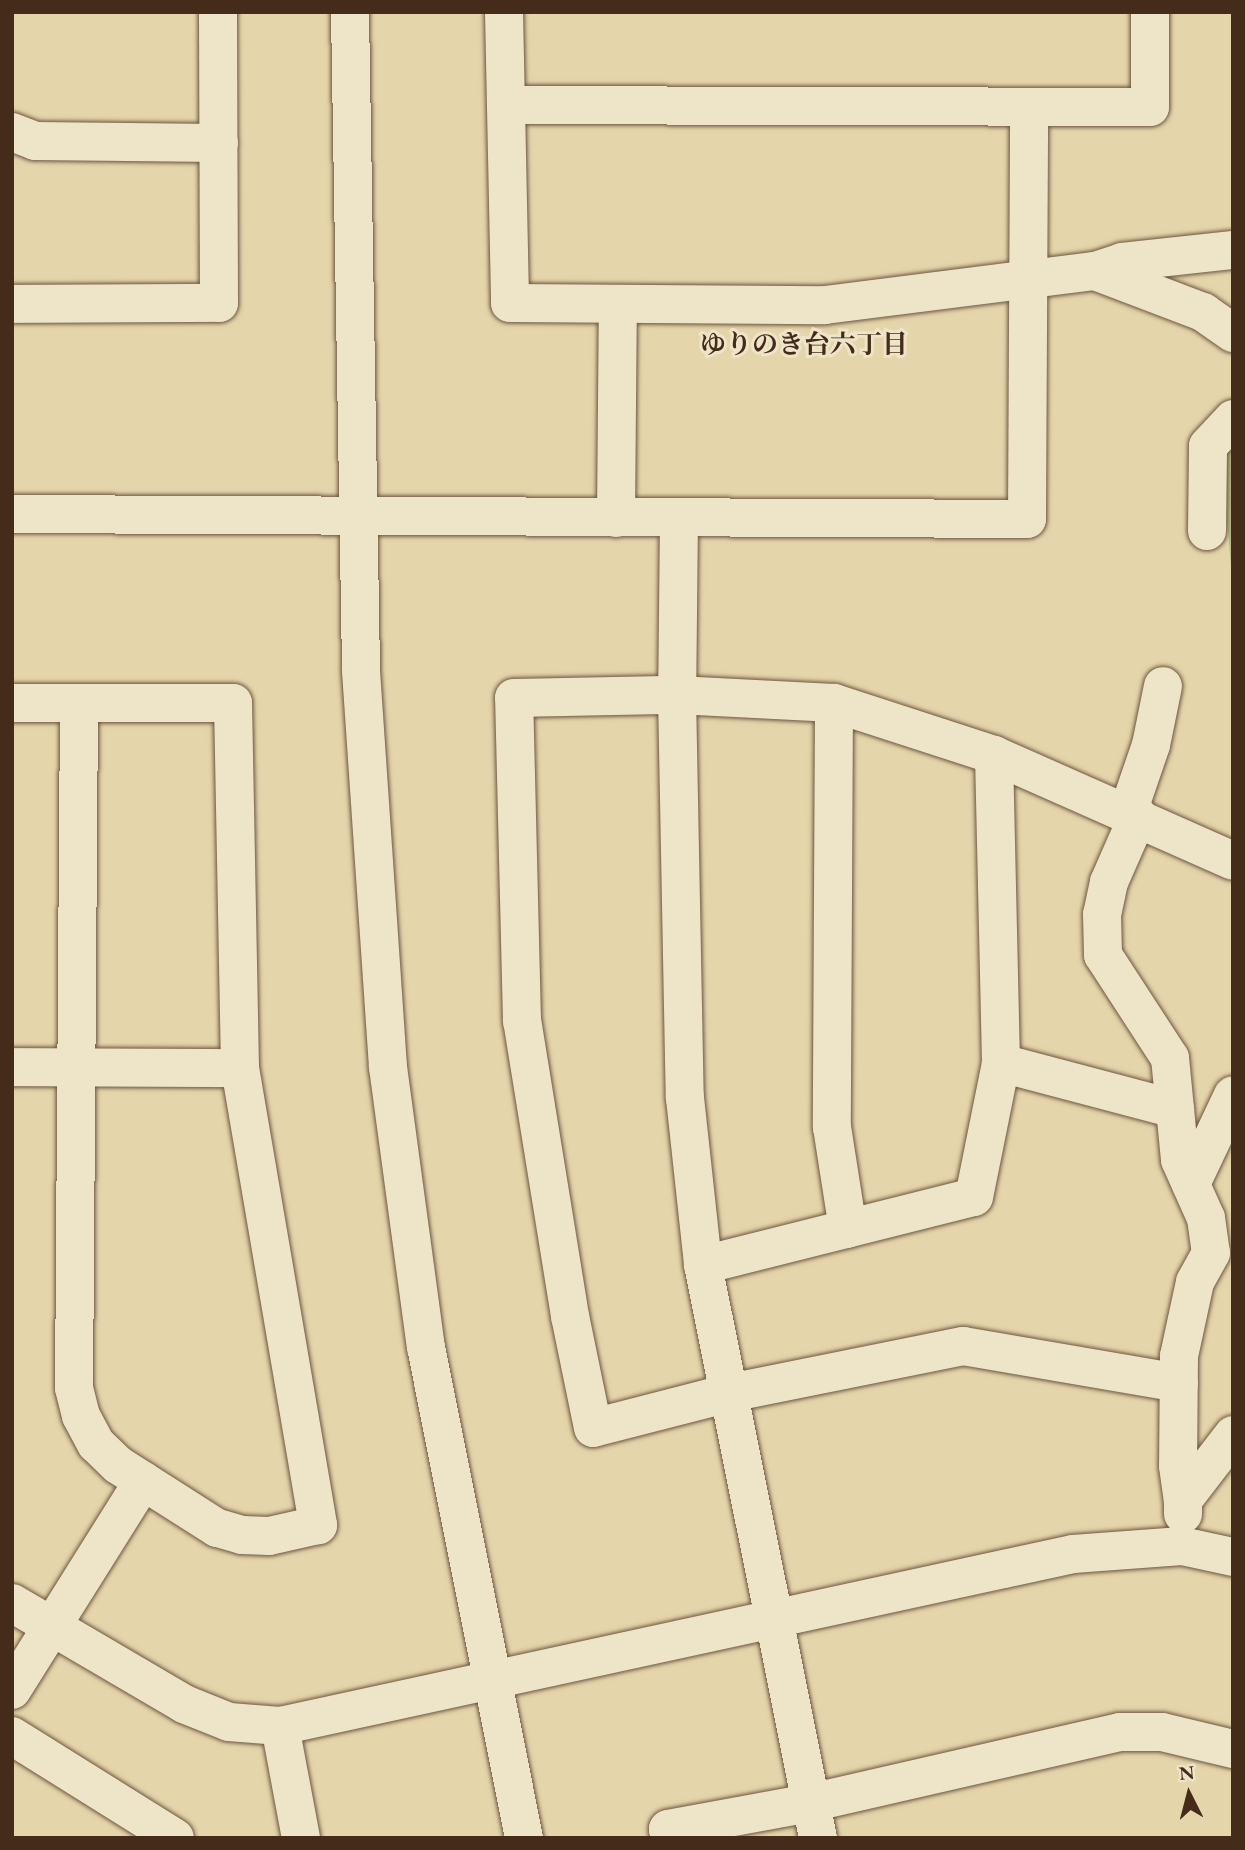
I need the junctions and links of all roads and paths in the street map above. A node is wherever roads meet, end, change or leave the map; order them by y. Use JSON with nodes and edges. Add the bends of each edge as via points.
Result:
{"nodes":[{"id":1,"x":218,"y":12,"type":"edge"},
{"id":2,"x":350,"y":12,"type":"edge"},
{"id":3,"x":504,"y":12,"type":"edge"},
{"id":4,"x":1150,"y":12,"type":"edge"},
{"id":5,"x":506,"y":105,"type":"junction"},
{"id":6,"x":1029,"y":108,"type":"junction"},
{"id":7,"x":12,"y":132,"type":"edge"},
{"id":8,"x":219,"y":143,"type":"junction"},
{"id":9,"x":1233,"y":250,"type":"edge"},
{"id":10,"x":1095,"y":271,"type":"junction"},
{"id":11,"x":1027,"y":278,"type":"junction"},
{"id":12,"x":12,"y":304,"type":"edge"},
{"id":13,"x":618,"y":305,"type":"junction"},
{"id":14,"x":1233,"y":333,"type":"edge"},
{"id":15,"x":1233,"y":419,"type":"edge"},
{"id":16,"x":12,"y":514,"type":"edge"},
{"id":17,"x":356,"y":515,"type":"junction"},
{"id":18,"x":617,"y":518,"type":"junction"},
{"id":19,"x":679,"y":518,"type":"junction"},
{"id":20,"x":1207,"y":531,"type":"dead end"},
{"id":21,"x":1163,"y":686,"type":"dead end"},
{"id":22,"x":677,"y":695,"type":"junction"},
{"id":23,"x":12,"y":703,"type":"edge"},
{"id":24,"x":834,"y":703,"type":"junction"},
{"id":25,"x":79,"y":704,"type":"junction"},
{"id":26,"x":994,"y":755,"type":"junction"},
{"id":27,"x":1133,"y":814,"type":"junction"},
{"id":28,"x":1233,"y":861,"type":"edge"},
{"id":29,"x":1001,"y":1063,"type":"junction"},
{"id":30,"x":12,"y":1067,"type":"edge"},
{"id":31,"x":76,"y":1067,"type":"junction"},
{"id":32,"x":240,"y":1068,"type":"junction"},
{"id":33,"x":1233,"y":1095,"type":"edge"},
{"id":34,"x":1175,"y":1109,"type":"junction"},
{"id":35,"x":1191,"y":1184,"type":"junction"},
{"id":36,"x":848,"y":1229,"type":"junction"},
{"id":37,"x":703,"y":1265,"type":"junction"},
{"id":38,"x":1179,"y":1383,"type":"junction"},
{"id":39,"x":729,"y":1394,"type":"junction"},
{"id":40,"x":1233,"y":1435,"type":"edge"},
{"id":41,"x":143,"y":1481,"type":"junction"},
{"id":42,"x":1183,"y":1500,"type":"junction"},
{"id":43,"x":1182,"y":1546,"type":"junction"},
{"id":44,"x":1233,"y":1557,"type":"edge"},
{"id":45,"x":12,"y":1603,"type":"edge"},
{"id":46,"x":774,"y":1618,"type":"junction"},
{"id":47,"x":50,"y":1627,"type":"junction"},
{"id":48,"x":492,"y":1680,"type":"junction"},
{"id":49,"x":12,"y":1690,"type":"edge"},
{"id":50,"x":280,"y":1726,"type":"junction"},
{"id":51,"x":12,"y":1736,"type":"edge"},
{"id":52,"x":1233,"y":1749,"type":"edge"},
{"id":53,"x":814,"y":1820,"type":"edge"},
{"id":54,"x":175,"y":1838,"type":"edge"},
{"id":55,"x":301,"y":1838,"type":"edge"},
{"id":56,"x":524,"y":1838,"type":"edge"},
{"id":57,"x":670,"y":1838,"type":"edge"}],
"edges":[{"from":1,"to":8,"type":"street"},
{"from":2,"to":17,"type":"street"},
{"from":3,"to":5,"type":"street"},
{"from":4,"to":6,"type":"street","via":[[1150,107]]},
{"from":5,"to":6,"type":"street"},
{"from":5,"to":13,"type":"street","via":[[510,303]]},
{"from":6,"to":11,"type":"street"},
{"from":7,"to":8,"type":"street","via":[[35,141]]},
{"from":8,"to":12,"type":"street","via":[[219,303]]},
{"from":9,"to":10,"type":"street","via":[[1122,262]]},
{"from":10,"to":11,"type":"street"},
{"from":10,"to":14,"type":"street","via":[[1203,312]]},
{"from":11,"to":13,"type":"street","via":[[825,305]]},
{"from":11,"to":19,"type":"street","via":[[1027,519]]},
{"from":13,"to":18,"type":"street"},
{"from":15,"to":20,"type":"street","via":[[1208,446]]},
{"from":16,"to":17,"type":"street"},
{"from":17,"to":18,"type":"street"},
{"from":17,"to":48,"type":"street","via":[[361,671],[388,1067],[426,1347]]},
{"from":18,"to":19,"type":"street"},
{"from":19,"to":22,"type":"street"},
{"from":21,"to":27,"type":"street"},
{"from":22,"to":24,"type":"street"},
{"from":22,"to":37,"type":"street","via":[[685,1098]]},
{"from":22,"to":39,"type":"street","via":[[514,698],[522,1021],[593,1428]]},
{"from":23,"to":25,"type":"street"},
{"from":24,"to":26,"type":"street"},
{"from":24,"to":36,"type":"street","via":[[832,1127]]},
{"from":25,"to":31,"type":"street"},
{"from":25,"to":32,"type":"street","via":[[233,703]]},
{"from":26,"to":27,"type":"street"},
{"from":26,"to":29,"type":"street"},
{"from":27,"to":28,"type":"street"},
{"from":27,"to":34,"type":"street","via":[[1102,914],[1103,955],[1170,1058]]},
{"from":29,"to":34,"type":"street"},
{"from":29,"to":36,"type":"street","via":[[974,1197]]},
{"from":30,"to":31,"type":"street"},
{"from":31,"to":32,"type":"street"},
{"from":31,"to":41,"type":"street","via":[[74,1388],[81,1416],[96,1444]]},
{"from":32,"to":41,"type":"street","via":[[318,1525],[269,1536],[242,1535],[217,1528]]},
{"from":33,"to":35,"type":"street"},
{"from":34,"to":35,"type":"street","via":[[1180,1160]]},
{"from":35,"to":38,"type":"street","via":[[1206,1218],[1211,1253],[1195,1282]]},
{"from":36,"to":37,"type":"street"},
{"from":37,"to":39,"type":"street"},
{"from":38,"to":39,"type":"street","via":[[963,1346]]},
{"from":38,"to":42,"type":"street","via":[[1178,1466]]},
{"from":39,"to":46,"type":"street"},
{"from":40,"to":42,"type":"street"},
{"from":41,"to":47,"type":"street"},
{"from":42,"to":43,"type":"street"},
{"from":43,"to":44,"type":"street"},
{"from":43,"to":46,"type":"street","via":[[1073,1554]]},
{"from":45,"to":47,"type":"street"},
{"from":46,"to":48,"type":"street"},
{"from":46,"to":53,"type":"street"},
{"from":47,"to":49,"type":"street"},
{"from":47,"to":50,"type":"street","via":[[184,1704],[229,1722]]},
{"from":48,"to":50,"type":"street"},
{"from":48,"to":56,"type":"street"},
{"from":50,"to":55,"type":"street"},
{"from":51,"to":54,"type":"street"},
{"from":52,"to":53,"type":"street","via":[[1162,1732],[1120,1732]]},
{"from":53,"to":57,"type":"street","via":[[668,1829]]}]}
